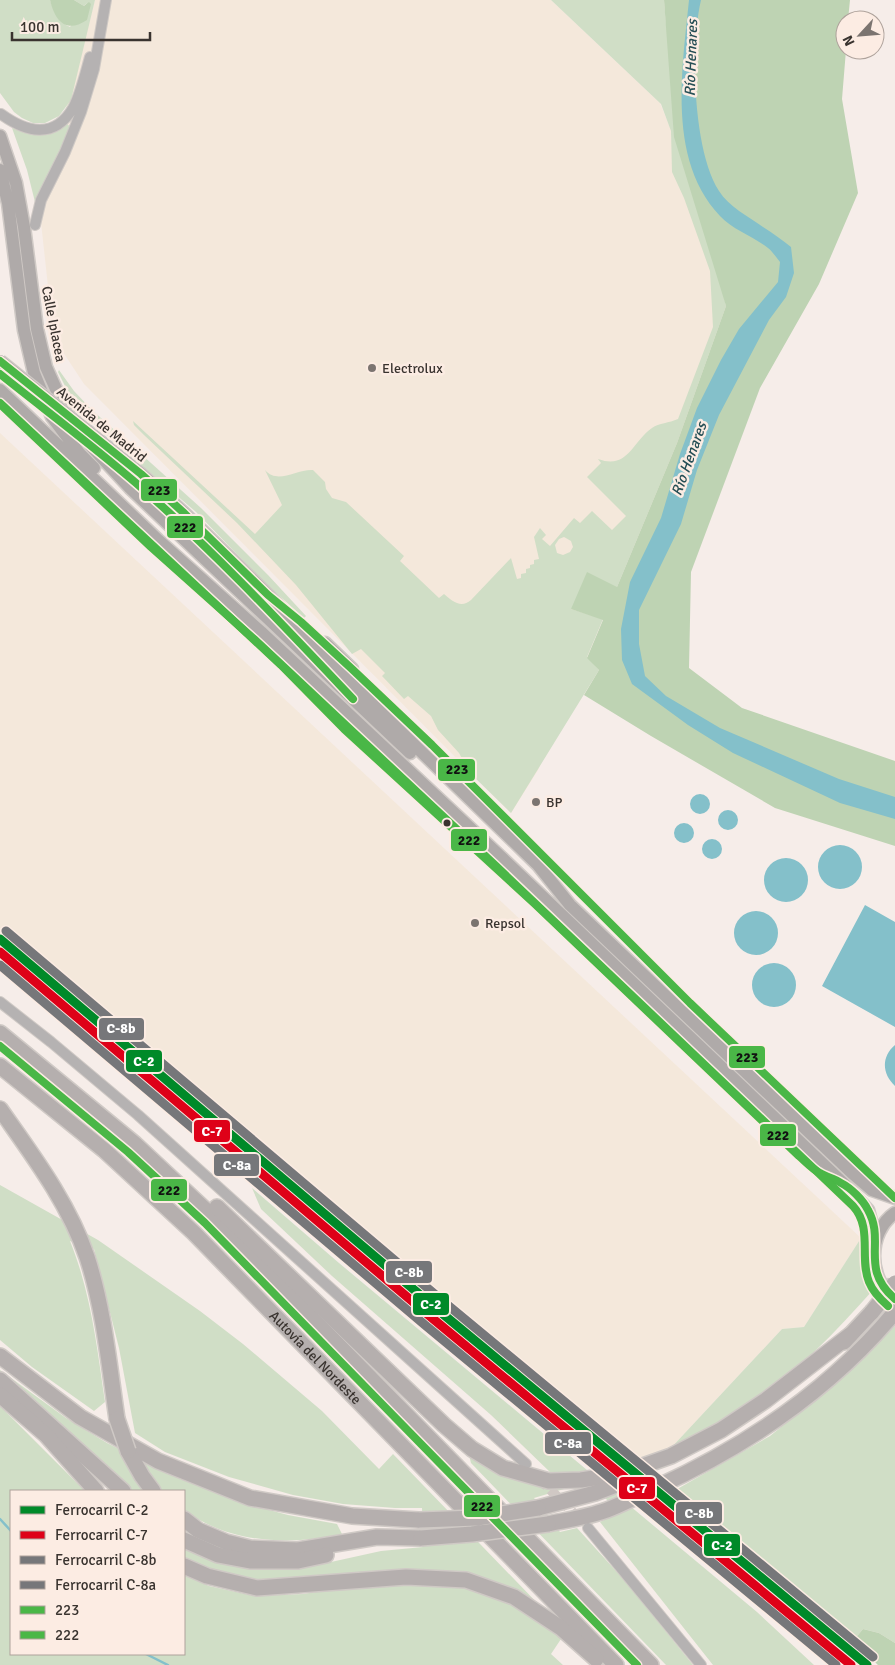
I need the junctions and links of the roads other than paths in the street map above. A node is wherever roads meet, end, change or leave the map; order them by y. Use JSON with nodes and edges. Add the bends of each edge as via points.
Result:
{"nodes":[{"id":1,"x":106,"y":0,"type":"edge"},
{"id":2,"x":103,"y":15,"type":"junction"},
{"id":3,"x":0,"y":114,"type":"edge"},
{"id":4,"x":0,"y":136,"type":"edge"},
{"id":5,"x":0,"y":170,"type":"edge"},
{"id":6,"x":35,"y":225,"type":"dead end"},
{"id":7,"x":0,"y":361,"type":"edge"},
{"id":8,"x":0,"y":390,"type":"edge"},
{"id":9,"x":268,"y":595,"type":"junction"},
{"id":10,"x":262,"y":632,"type":"junction"},
{"id":11,"x":352,"y":669,"type":"dead end"},
{"id":12,"x":570,"y":905,"type":"junction"},
{"id":13,"x":0,"y":1002,"type":"edge"},
{"id":14,"x":0,"y":1032,"type":"edge"},
{"id":15,"x":0,"y":1066,"type":"edge"},
{"id":16,"x":0,"y":1109,"type":"edge"},
{"id":17,"x":135,"y":1144,"type":"junction"},
{"id":18,"x":895,"y":1198,"type":"edge"},
{"id":19,"x":895,"y":1213,"type":"edge"},
{"id":20,"x":876,"y":1240,"type":"junction"},
{"id":21,"x":895,"y":1283,"type":"edge"},
{"id":22,"x":895,"y":1299,"type":"edge"},
{"id":23,"x":895,"y":1312,"type":"edge"},
{"id":24,"x":0,"y":1356,"type":"edge"},
{"id":25,"x":0,"y":1380,"type":"edge"},
{"id":26,"x":0,"y":1395,"type":"edge"},
{"id":27,"x":526,"y":1464,"type":"dead end"},
{"id":28,"x":678,"y":1464,"type":"junction"},
{"id":29,"x":95,"y":1490,"type":"edge"},
{"id":30,"x":122,"y":1490,"type":"edge"},
{"id":31,"x":152,"y":1490,"type":"edge"},
{"id":32,"x":185,"y":1520,"type":"edge"},
{"id":33,"x":588,"y":1528,"type":"tunnel mouth"},
{"id":34,"x":421,"y":1538,"type":"junction"},
{"id":35,"x":185,"y":1540,"type":"edge"},
{"id":36,"x":185,"y":1566,"type":"edge"},
{"id":37,"x":602,"y":1665,"type":"edge"},
{"id":38,"x":616,"y":1665,"type":"edge"},
{"id":39,"x":652,"y":1665,"type":"edge"},
{"id":40,"x":701,"y":1665,"type":"edge"}],
"edges":[{"from":1,"to":2,"type":"street"},
{"from":2,"to":3,"type":"street","via":[[74,107],[68,115],[44,130],[30,130]]},
{"from":2,"to":6,"type":"street","via":[[94,69],[81,112],[41,200]]},
{"from":4,"to":12,"type":"main road","name":"Calle Iplacea","via":[[16,183],[37,329],[46,367],[66,411],[91,446],[147,504]]},
{"from":5,"to":10,"type":"main road","name":"Calle Iplacea","via":[[10,219],[24,330],[34,373],[52,417],[80,454]]},
{"from":7,"to":9,"type":"main road","name":"Avenida de Madrid","bridge":true,"via":[[141,474]]},
{"from":8,"to":10,"type":"main road","via":[[158,540]]},
{"from":9,"to":11,"type":"main road"},
{"from":9,"to":12,"type":"main road","name":"Avenida de Madrid","via":[[370,702],[538,865]]},
{"from":10,"to":20,"type":"main road","via":[[844,1184],[868,1210]]},
{"from":12,"to":18,"type":"main road","name":"Avenida de Madrid","via":[[852,1174],[872,1190]]},
{"from":13,"to":27,"type":"street","via":[[138,1115]]},
{"from":14,"to":17,"type":"highway","name":"Autovía del Nordeste"},
{"from":15,"to":38,"type":"highway","name":"Autovía del Nordeste","via":[[104,1150],[194,1233]]},
{"from":16,"to":31,"type":"highway","bridge":true,"via":[[64,1205],[86,1257],[97,1295],[117,1419],[128,1450]]},
{"from":17,"to":28,"type":"highway","via":[[183,1175],[444,1425],[472,1449],[503,1468],[549,1481],[581,1480]]},
{"from":17,"to":39,"type":"highway","name":"Autovía del Nordeste","via":[[212,1216]]},
{"from":19,"to":20,"type":"main road"},
{"from":20,"to":22,"type":"main road","via":[[874,1258],[877,1274],[882,1286]]},
{"from":21,"to":28,"type":"highway","bridge":true,"via":[[812,1375],[770,1407]]},
{"from":23,"to":28,"type":"highway","via":[[822,1386],[775,1422],[732,1450]]},
{"from":24,"to":28,"type":"highway","bridge":true,"via":[[80,1417],[150,1456],[250,1498],[352,1516],[419,1520],[477,1518],[538,1508],[595,1493]]},
{"from":25,"to":30,"type":"highway"},
{"from":26,"to":29,"type":"highway","via":[[46,1435]]},
{"from":28,"to":34,"type":"highway","bridge":true,"via":[[607,1510],[548,1524]]},
{"from":32,"to":34,"type":"highway","via":[[198,1530],[250,1548],[298,1550],[377,1537]]},
{"from":33,"to":40,"type":"street"},
{"from":34,"to":35,"type":"highway","via":[[298,1561],[250,1561],[218,1555]]},
{"from":36,"to":37,"type":"highway","via":[[207,1576],[257,1588],[406,1577],[466,1580],[514,1597],[561,1628]]}]}
